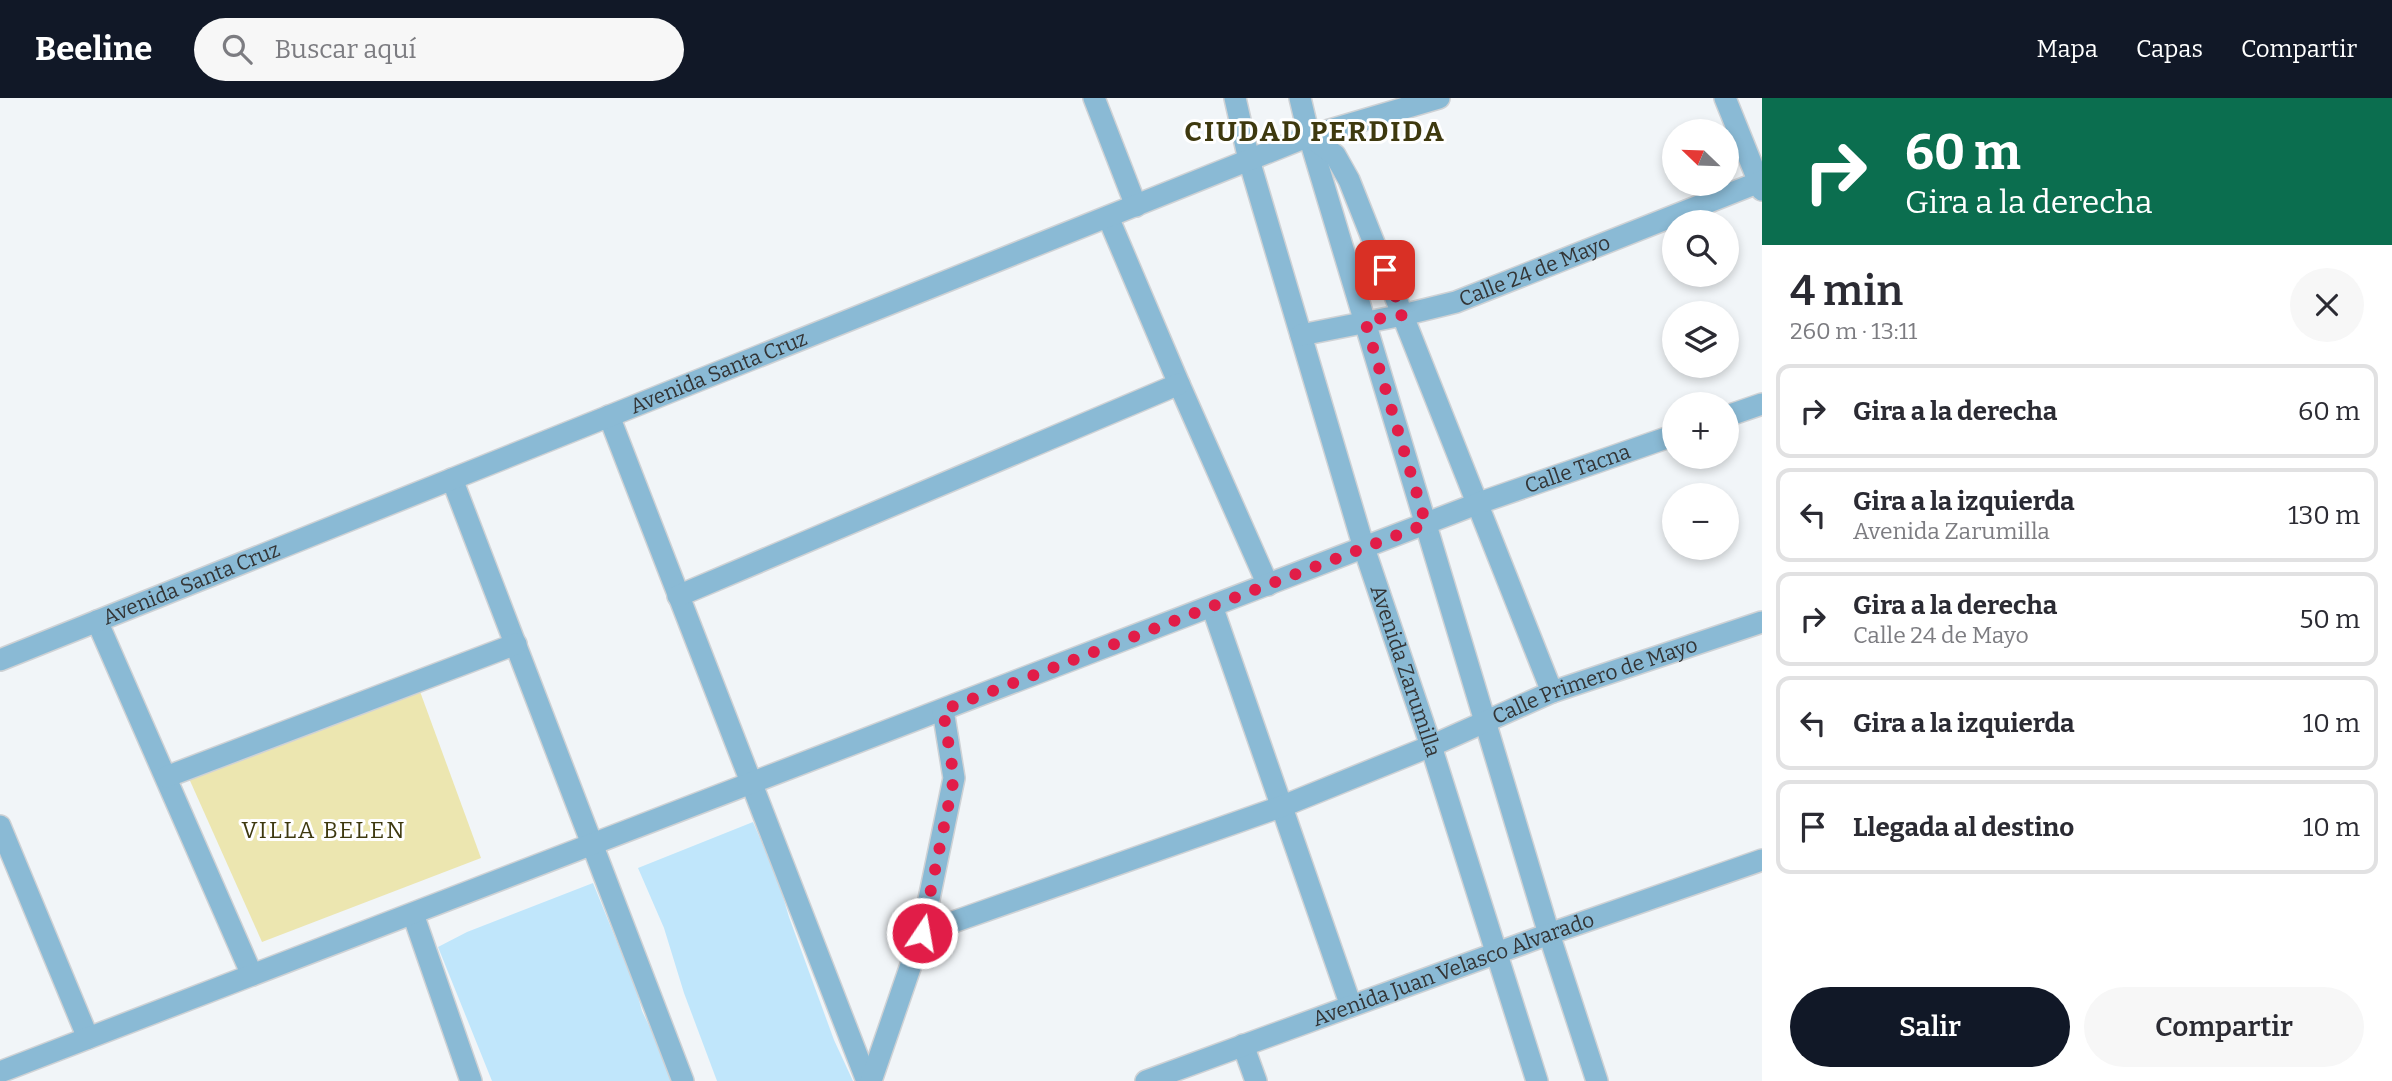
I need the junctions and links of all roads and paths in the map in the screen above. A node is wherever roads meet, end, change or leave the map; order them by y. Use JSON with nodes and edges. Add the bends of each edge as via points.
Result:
{"nodes":[{"id":1,"x":1094,"y":98,"type":"edge"},
{"id":2,"x":1235,"y":98,"type":"edge"},
{"id":3,"x":1300,"y":98,"type":"edge"},
{"id":4,"x":1439,"y":98,"type":"edge"},
{"id":5,"x":1725,"y":98,"type":"edge"},
{"id":6,"x":1309,"y":136,"type":"junction"},
{"id":7,"x":1249,"y":160,"type":"junction"},
{"id":8,"x":1761,"y":184,"type":"edge"},
{"id":9,"x":1136,"y":206,"type":"junction"},
{"id":10,"x":1108,"y":217,"type":"junction"},
{"id":11,"x":1403,"y":315,"type":"junction"},
{"id":12,"x":1365,"y":321,"type":"junction"},
{"id":13,"x":1301,"y":335,"type":"junction"},
{"id":14,"x":1179,"y":384,"type":"junction"},
{"id":15,"x":1762,"y":404,"type":"edge"},
{"id":16,"x":1739,"y":412,"type":"edge"},
{"id":17,"x":609,"y":416,"type":"junction"},
{"id":18,"x":1662,"y":440,"type":"edge"},
{"id":19,"x":453,"y":479,"type":"junction"},
{"id":20,"x":1479,"y":503,"type":"junction"},
{"id":21,"x":1426,"y":524,"type":"junction"},
{"id":22,"x":1364,"y":548,"type":"junction"},
{"id":23,"x":1268,"y":585,"type":"junction"},
{"id":24,"x":678,"y":596,"type":"junction"},
{"id":25,"x":1212,"y":606,"type":"junction"},
{"id":26,"x":97,"y":621,"type":"junction"},
{"id":27,"x":1762,"y":622,"type":"edge"},
{"id":28,"x":516,"y":644,"type":"junction"},
{"id":29,"x":0,"y":660,"type":"edge"},
{"id":30,"x":1552,"y":692,"type":"junction"},
{"id":31,"x":943,"y":710,"type":"junction"},
{"id":32,"x":1485,"y":721,"type":"junction"},
{"id":33,"x":1431,"y":746,"type":"junction"},
{"id":34,"x":166,"y":777,"type":"junction"},
{"id":35,"x":751,"y":784,"type":"junction"},
{"id":36,"x":1283,"y":806,"type":"junction"},
{"id":37,"x":0,"y":827,"type":"edge"},
{"id":38,"x":592,"y":844,"type":"junction"},
{"id":39,"x":1762,"y":860,"type":"edge"},
{"id":40,"x":413,"y":914,"type":"junction"},
{"id":41,"x":922,"y":933,"type":"junction"},
{"id":42,"x":1549,"y":934,"type":"junction"},
{"id":43,"x":1496,"y":953,"type":"junction"},
{"id":44,"x":252,"y":975,"type":"junction"},
{"id":45,"x":1351,"y":1006,"type":"junction"},
{"id":46,"x":88,"y":1038,"type":"junction"},
{"id":47,"x":1243,"y":1045,"type":"junction"},
{"id":48,"x":0,"y":1072,"type":"edge"},
{"id":49,"x":471,"y":1081,"type":"edge"},
{"id":50,"x":683,"y":1081,"type":"edge"},
{"id":51,"x":869,"y":1081,"type":"edge"},
{"id":52,"x":1146,"y":1081,"type":"edge"},
{"id":53,"x":1256,"y":1081,"type":"edge"},
{"id":54,"x":1537,"y":1081,"type":"edge"},
{"id":55,"x":1597,"y":1081,"type":"edge"}],
"edges":[{"from":1,"to":9,"type":"street"},
{"from":2,"to":7,"type":"street","name":"Avenida Zarumilla"},
{"from":3,"to":6,"type":"street"},
{"from":4,"to":6,"type":"street","name":"Avenida Santa Cruz"},
{"from":5,"to":8,"type":"street"},
{"from":6,"to":7,"type":"street","name":"Avenida Santa Cruz"},
{"from":6,"to":11,"type":"street","via":[[1335,155],[1349,180]]},
{"from":6,"to":12,"type":"street"},
{"from":7,"to":9,"type":"street","name":"Avenida Santa Cruz"},
{"from":7,"to":13,"type":"street","name":"Avenida Zarumilla"},
{"from":8,"to":11,"type":"street","name":"Calle 24 de Mayo","via":[[1456,302]]},
{"from":9,"to":10,"type":"street","name":"Avenida Santa Cruz"},
{"from":10,"to":14,"type":"street"},
{"from":10,"to":17,"type":"street","name":"Avenida Santa Cruz"},
{"from":11,"to":12,"type":"street","name":"Calle 24 de Mayo"},
{"from":11,"to":20,"type":"street"},
{"from":12,"to":13,"type":"street","name":"Calle 24 de Mayo"},
{"from":12,"to":21,"type":"street"},
{"from":13,"to":22,"type":"street","name":"Avenida Zarumilla"},
{"from":14,"to":23,"type":"street"},
{"from":14,"to":24,"type":"street"},
{"from":15,"to":16,"type":"street"},
{"from":17,"to":19,"type":"street","name":"Avenida Santa Cruz"},
{"from":17,"to":24,"type":"street"},
{"from":18,"to":20,"type":"street","name":"Calle Tacna"},
{"from":19,"to":26,"type":"street","name":"Avenida Santa Cruz"},
{"from":19,"to":28,"type":"street"},
{"from":20,"to":21,"type":"street","name":"Calle Tacna"},
{"from":20,"to":30,"type":"street"},
{"from":21,"to":22,"type":"street","name":"Calle Tacna"},
{"from":21,"to":32,"type":"street"},
{"from":22,"to":23,"type":"street","name":"Calle Tacna"},
{"from":22,"to":33,"type":"street","name":"Avenida Zarumilla"},
{"from":23,"to":25,"type":"street","name":"Calle Tacna"},
{"from":24,"to":35,"type":"street"},
{"from":25,"to":31,"type":"street","name":"Calle Tacna"},
{"from":25,"to":36,"type":"street"},
{"from":26,"to":29,"type":"street","name":"Avenida Santa Cruz"},
{"from":26,"to":34,"type":"street"},
{"from":27,"to":30,"type":"street","name":"Calle Primero de Mayo"},
{"from":28,"to":34,"type":"street"},
{"from":28,"to":38,"type":"street"},
{"from":30,"to":32,"type":"street","name":"Calle Primero de Mayo"},
{"from":31,"to":35,"type":"street","name":"Calle Tacna"},
{"from":31,"to":41,"type":"street","via":[[954,778]]},
{"from":32,"to":33,"type":"street","name":"Calle Primero de Mayo"},
{"from":32,"to":42,"type":"street"},
{"from":33,"to":36,"type":"street","name":"Calle Primero de Mayo"},
{"from":33,"to":43,"type":"street","name":"Avenida Zarumilla"},
{"from":34,"to":44,"type":"street"},
{"from":35,"to":38,"type":"street","name":"Calle Tacna"},
{"from":35,"to":51,"type":"street"},
{"from":36,"to":41,"type":"street","name":"Calle Primero de Mayo"},
{"from":36,"to":45,"type":"street"},
{"from":37,"to":46,"type":"street"},
{"from":38,"to":40,"type":"street","name":"Calle Tacna"},
{"from":38,"to":50,"type":"street"},
{"from":39,"to":42,"type":"street","name":"Avenida Juan Velasco Alvarado"},
{"from":40,"to":44,"type":"street","name":"Calle Tacna"},
{"from":40,"to":49,"type":"street"},
{"from":41,"to":51,"type":"street"},
{"from":42,"to":43,"type":"street","name":"Avenida Juan Velasco Alvarado"},
{"from":42,"to":55,"type":"street"},
{"from":43,"to":45,"type":"street","name":"Avenida Juan Velasco Alvarado"},
{"from":43,"to":54,"type":"street","name":"Avenida Zarumilla"},
{"from":44,"to":46,"type":"street","name":"Calle Tacna"},
{"from":45,"to":47,"type":"street","name":"Avenida Juan Velasco Alvarado"},
{"from":46,"to":48,"type":"street","name":"Calle Tacna"},
{"from":47,"to":52,"type":"street","name":"Avenida Juan Velasco Alvarado"},
{"from":47,"to":53,"type":"street"}]}
